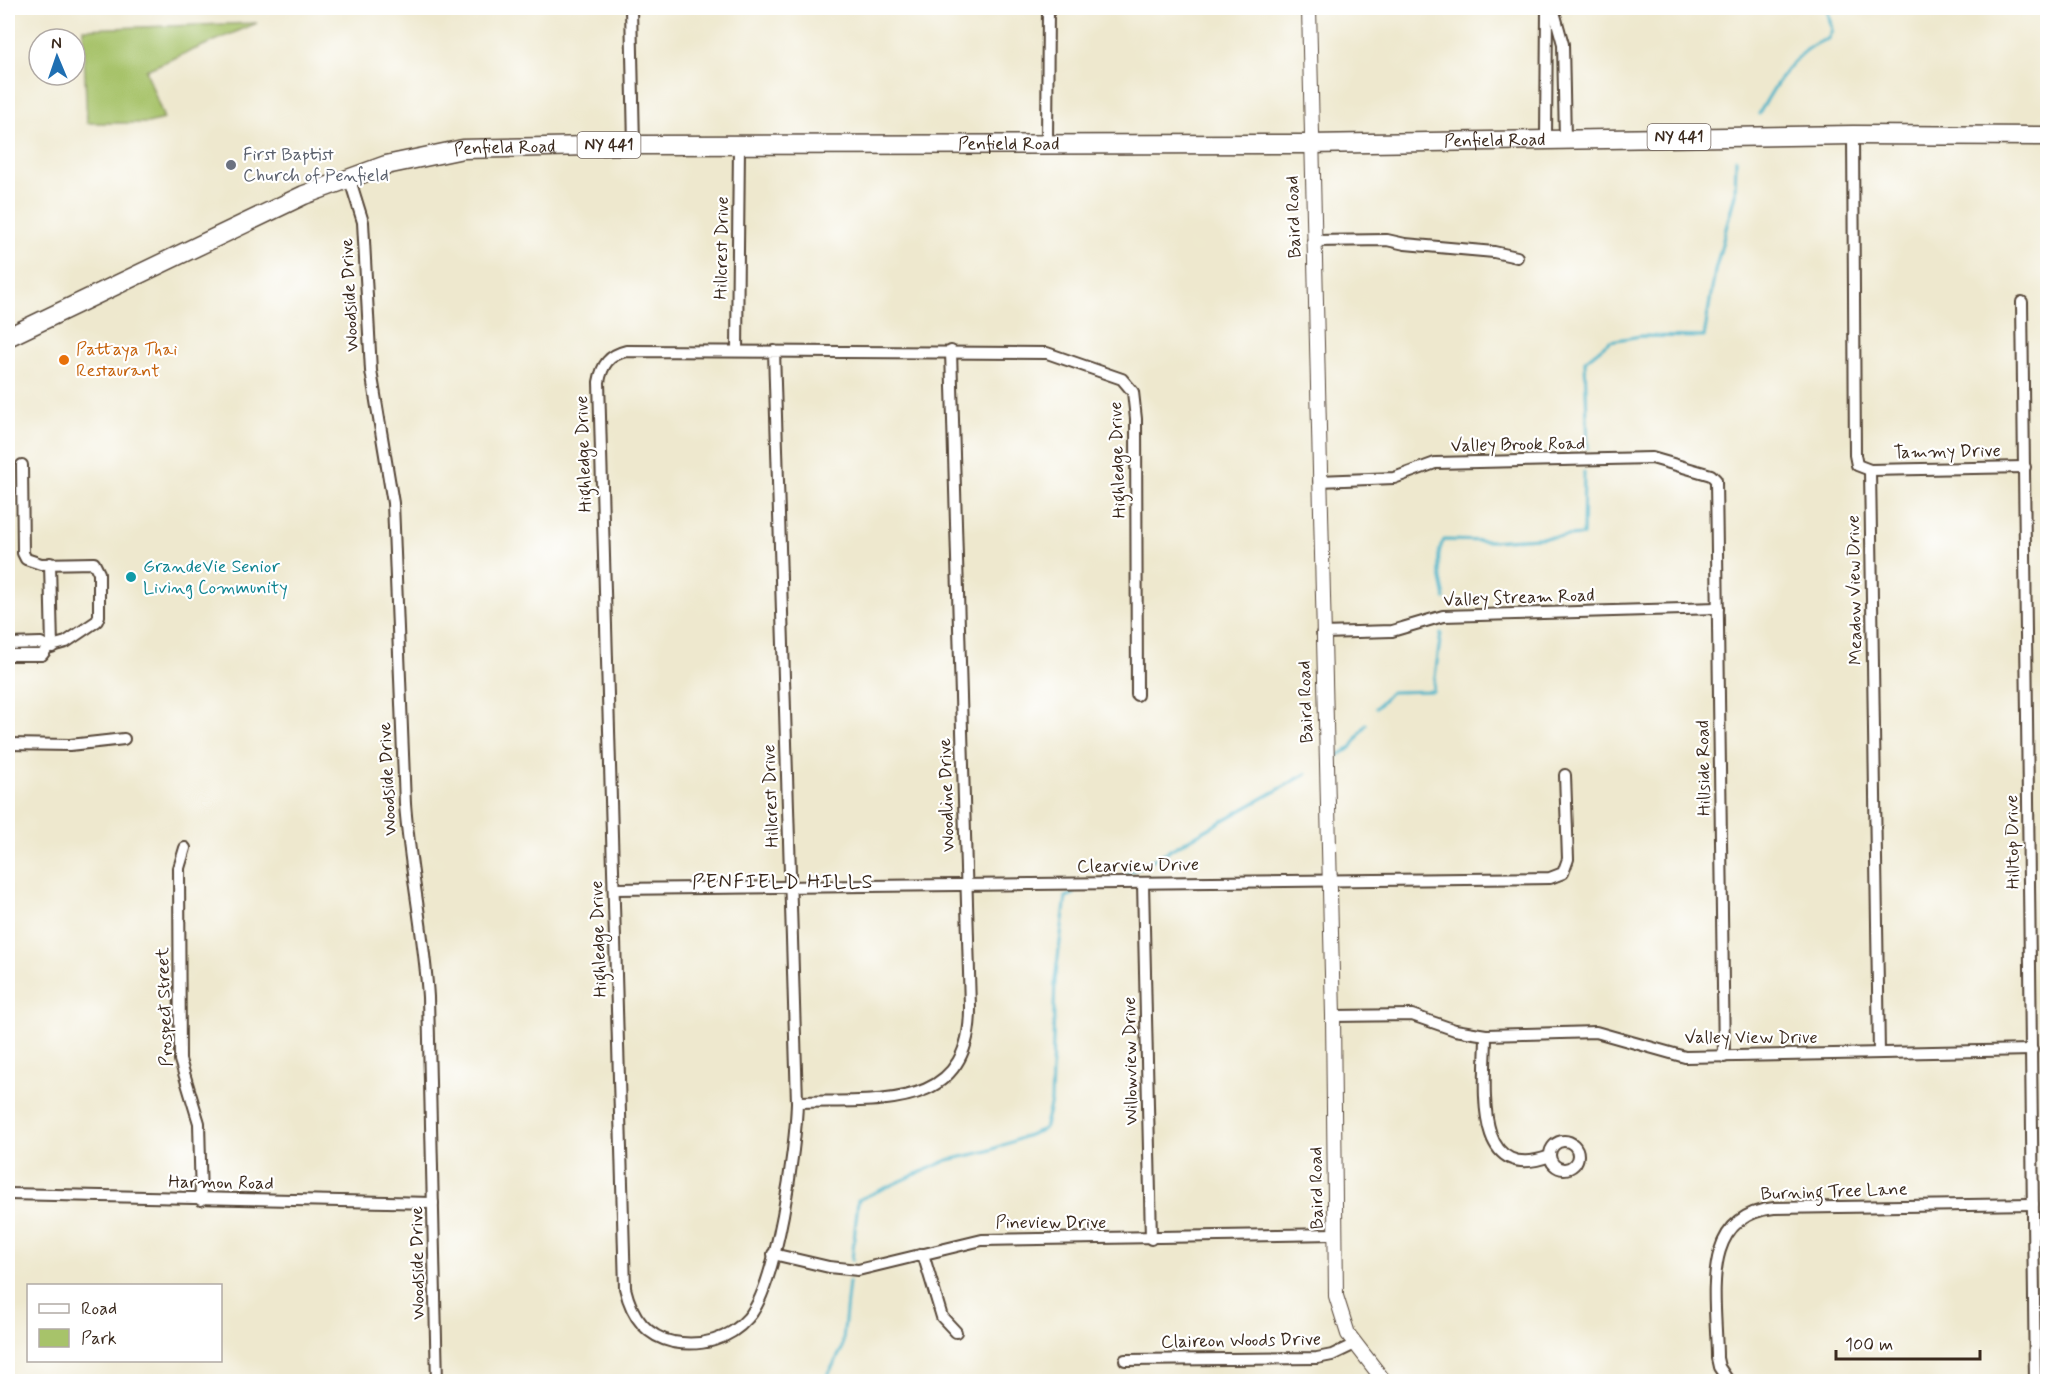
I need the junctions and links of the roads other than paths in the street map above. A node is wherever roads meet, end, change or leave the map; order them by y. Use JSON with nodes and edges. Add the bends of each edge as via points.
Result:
{"nodes":[{"id":1,"x":631,"y":8,"type":"edge"},
{"id":2,"x":1048,"y":8,"type":"edge"},
{"id":3,"x":1309,"y":8,"type":"edge"},
{"id":4,"x":1547,"y":8,"type":"edge"},
{"id":5,"x":1553,"y":8,"type":"edge"},
{"id":6,"x":1853,"y":135,"type":"junction"},
{"id":7,"x":2048,"y":136,"type":"edge"},
{"id":8,"x":1546,"y":139,"type":"junction"},
{"id":9,"x":1565,"y":139,"type":"junction"},
{"id":10,"x":1047,"y":143,"type":"junction"},
{"id":11,"x":1310,"y":144,"type":"junction"},
{"id":12,"x":634,"y":145,"type":"junction"},
{"id":13,"x":739,"y":146,"type":"junction"},
{"id":14,"x":349,"y":177,"type":"junction"},
{"id":15,"x":1313,"y":241,"type":"junction"},
{"id":16,"x":1516,"y":257,"type":"dead end"},
{"id":17,"x":2022,"y":302,"type":"dead end"},
{"id":18,"x":8,"y":337,"type":"edge"},
{"id":19,"x":737,"y":351,"type":"junction"},
{"id":20,"x":774,"y":351,"type":"junction"},
{"id":21,"x":951,"y":351,"type":"junction"},
{"id":22,"x":22,"y":465,"type":"dead end"},
{"id":23,"x":2025,"y":467,"type":"junction"},
{"id":24,"x":1870,"y":470,"type":"junction"},
{"id":25,"x":1716,"y":480,"type":"joint"},
{"id":26,"x":1319,"y":481,"type":"junction"},
{"id":27,"x":50,"y":563,"type":"junction"},
{"id":28,"x":1718,"y":608,"type":"junction"},
{"id":29,"x":1322,"y":633,"type":"junction"},
{"id":30,"x":8,"y":644,"type":"edge"},
{"id":31,"x":50,"y":647,"type":"junction"},
{"id":32,"x":8,"y":655,"type":"edge"},
{"id":33,"x":1137,"y":695,"type":"dead end"},
{"id":34,"x":124,"y":739,"type":"dead end"},
{"id":35,"x":8,"y":744,"type":"edge"},
{"id":36,"x":1565,"y":775,"type":"dead end"},
{"id":37,"x":185,"y":848,"type":"dead end"},
{"id":38,"x":1329,"y":881,"type":"junction"},
{"id":39,"x":1143,"y":883,"type":"junction"},
{"id":40,"x":966,"y":885,"type":"junction"},
{"id":41,"x":790,"y":886,"type":"junction"},
{"id":42,"x":614,"y":889,"type":"junction"},
{"id":43,"x":1333,"y":1016,"type":"junction"},
{"id":44,"x":1485,"y":1035,"type":"junction"},
{"id":45,"x":2032,"y":1050,"type":"junction"},
{"id":46,"x":1879,"y":1053,"type":"junction"},
{"id":47,"x":1724,"y":1057,"type":"junction"},
{"id":48,"x":797,"y":1102,"type":"junction"},
{"id":49,"x":1550,"y":1156,"type":"dead end"},
{"id":50,"x":8,"y":1194,"type":"edge"},
{"id":51,"x":201,"y":1200,"type":"junction"},
{"id":52,"x":433,"y":1203,"type":"junction"},
{"id":53,"x":2033,"y":1204,"type":"junction"},
{"id":54,"x":1335,"y":1234,"type":"junction"},
{"id":55,"x":1151,"y":1239,"type":"junction"},
{"id":56,"x":773,"y":1254,"type":"junction"},
{"id":57,"x":923,"y":1254,"type":"junction"},
{"id":58,"x":956,"y":1332,"type":"dead end"},
{"id":59,"x":698,"y":1344,"type":"joint"},
{"id":60,"x":1355,"y":1344,"type":"junction"},
{"id":61,"x":1125,"y":1360,"type":"dead end"},
{"id":62,"x":437,"y":1382,"type":"edge"},
{"id":63,"x":1385,"y":1382,"type":"edge"},
{"id":64,"x":1729,"y":1382,"type":"edge"},
{"id":65,"x":2035,"y":1382,"type":"edge"}],
"edges":[{"from":1,"to":12,"type":"street"},
{"from":2,"to":10,"type":"street"},
{"from":3,"to":11,"type":"street","name":"Baird Road"},
{"from":4,"to":8,"type":"street"},
{"from":5,"to":9,"type":"street","via":[[1563,44]]},
{"from":6,"to":7,"type":"main road","name":"Penfield Road","number":"NY 441"},
{"from":6,"to":9,"type":"main road","name":"Penfield Road","number":"NY 441"},
{"from":6,"to":24,"type":"street","via":[[1855,455],[1859,467]]},
{"from":8,"to":9,"type":"main road","name":"Penfield Road","number":"NY 441"},
{"from":8,"to":11,"type":"main road","name":"Penfield Road","number":"NY 441"},
{"from":10,"to":11,"type":"main road","name":"Penfield Road","number":"NY 441"},
{"from":10,"to":13,"type":"main road","name":"Penfield Road","number":"NY 441"},
{"from":11,"to":15,"type":"street","name":"Baird Road"},
{"from":12,"to":13,"type":"main road","name":"Penfield Road","number":"NY 441"},
{"from":12,"to":14,"type":"main road","name":"Penfield Road","number":"NY 441","via":[[463,149],[405,160]]},
{"from":13,"to":19,"type":"street","name":"Hillcrest Drive"},
{"from":14,"to":18,"type":"main road","name":"Penfield Road","number":"NY 441","via":[[303,195]]},
{"from":14,"to":52,"type":"street","name":"Woodside Drive","via":[[363,222],[370,371],[390,477],[396,535],[405,804],[426,957]]},
{"from":15,"to":16,"type":"street","via":[[1387,240]]},
{"from":15,"to":26,"type":"street","name":"Baird Road"},
{"from":17,"to":23,"type":"street","name":"Hilltop Drive"},
{"from":19,"to":20,"type":"street","name":"Highledge Drive"},
{"from":19,"to":42,"type":"street","name":"Highledge Drive","via":[[626,351],[611,357],[601,371]]},
{"from":20,"to":21,"type":"street","name":"Highledge Drive"},
{"from":20,"to":41,"type":"street","name":"Hillcrest Drive"},
{"from":21,"to":33,"type":"street","name":"Highledge Drive","via":[[1047,353],[1116,375],[1130,387],[1136,418]]},
{"from":21,"to":40,"type":"street","name":"Woodline Drive"},
{"from":22,"to":27,"type":"street","via":[[23,553],[35,564]]},
{"from":23,"to":24,"type":"street","name":"Tammy Drive"},
{"from":23,"to":45,"type":"street","name":"Hilltop Drive"},
{"from":24,"to":46,"type":"street","name":"Meadow View Drive"},
{"from":25,"to":26,"type":"street","name":"Valley Brook Road","via":[[1711,475],[1652,458],[1435,463],[1394,478]]},
{"from":25,"to":28,"type":"street","name":"Hillside Road"},
{"from":26,"to":29,"type":"street","name":"Baird Road"},
{"from":27,"to":31,"type":"street"},
{"from":27,"to":31,"type":"street","via":[[88,562],[97,567],[99,616],[76,635]]},
{"from":28,"to":29,"type":"street","name":"Valley Stream Road","via":[[1443,616],[1392,631]]},
{"from":28,"to":47,"type":"street","name":"Hillside Road"},
{"from":29,"to":38,"type":"street","name":"Baird Road"},
{"from":30,"to":31,"type":"street","via":[[41,643]]},
{"from":31,"to":32,"type":"street","via":[[42,655]]},
{"from":34,"to":35,"type":"street","via":[[70,745]]},
{"from":36,"to":38,"type":"street","name":"Clearview Drive","via":[[1568,859],[1558,876]]},
{"from":37,"to":51,"type":"street","name":"Prospect Street","via":[[179,868],[180,1060],[199,1123]]},
{"from":38,"to":39,"type":"street","name":"Clearview Drive"},
{"from":38,"to":43,"type":"street","name":"Baird Road"},
{"from":39,"to":40,"type":"street","name":"Clearview Drive"},
{"from":39,"to":55,"type":"street","name":"Willowview Drive"},
{"from":40,"to":41,"type":"street","name":"Clearview Drive"},
{"from":40,"to":48,"type":"street","name":"Woodline Drive","via":[[970,1024],[956,1066],[938,1083],[916,1094]]},
{"from":41,"to":42,"type":"street","name":"Clearview Drive"},
{"from":41,"to":48,"type":"street","name":"Hillcrest Drive"},
{"from":42,"to":59,"type":"street","name":"Highledge Drive","via":[[625,1288],[628,1304],[638,1321],[652,1333],[667,1340]]},
{"from":43,"to":44,"type":"street","name":"Valley View Drive","via":[[1412,1015],[1455,1030]]},
{"from":43,"to":54,"type":"street","name":"Baird Road"},
{"from":44,"to":47,"type":"street","name":"Valley View Drive","via":[[1596,1032],[1669,1054]]},
{"from":44,"to":49,"type":"street","via":[[1487,1125],[1493,1144],[1519,1160]]},
{"from":45,"to":46,"type":"street","name":"Valley View Drive"},
{"from":45,"to":53,"type":"street","name":"Hilltop Drive"},
{"from":46,"to":47,"type":"street","name":"Valley View Drive"},
{"from":48,"to":56,"type":"street","name":"Hillcrest Drive","via":[[794,1159]]},
{"from":50,"to":51,"type":"street","name":"Harmon Road"},
{"from":51,"to":52,"type":"street","name":"Harmon Road"},
{"from":52,"to":62,"type":"street","name":"Woodside Drive"},
{"from":53,"to":64,"type":"street","name":"Burning Tree Lane","via":[[1774,1208],[1749,1213],[1729,1229],[1716,1268],[1719,1367]]},
{"from":53,"to":65,"type":"street","name":"Hilltop Drive"},
{"from":54,"to":55,"type":"street","name":"Pineview Drive"},
{"from":54,"to":60,"type":"street","name":"Baird Road","via":[[1336,1296],[1341,1319]]},
{"from":55,"to":57,"type":"street","name":"Pineview Drive","via":[[982,1240]]},
{"from":56,"to":57,"type":"street","name":"Pineview Drive","via":[[858,1270]]},
{"from":56,"to":59,"type":"street","name":"Hillcrest Drive","via":[[764,1290],[749,1317],[738,1329]]},
{"from":57,"to":58,"type":"street","via":[[942,1317]]},
{"from":60,"to":61,"type":"street","name":"Claireon Woods Drive","via":[[1317,1358]]},
{"from":60,"to":63,"type":"street","name":"Baird Road"}]}
